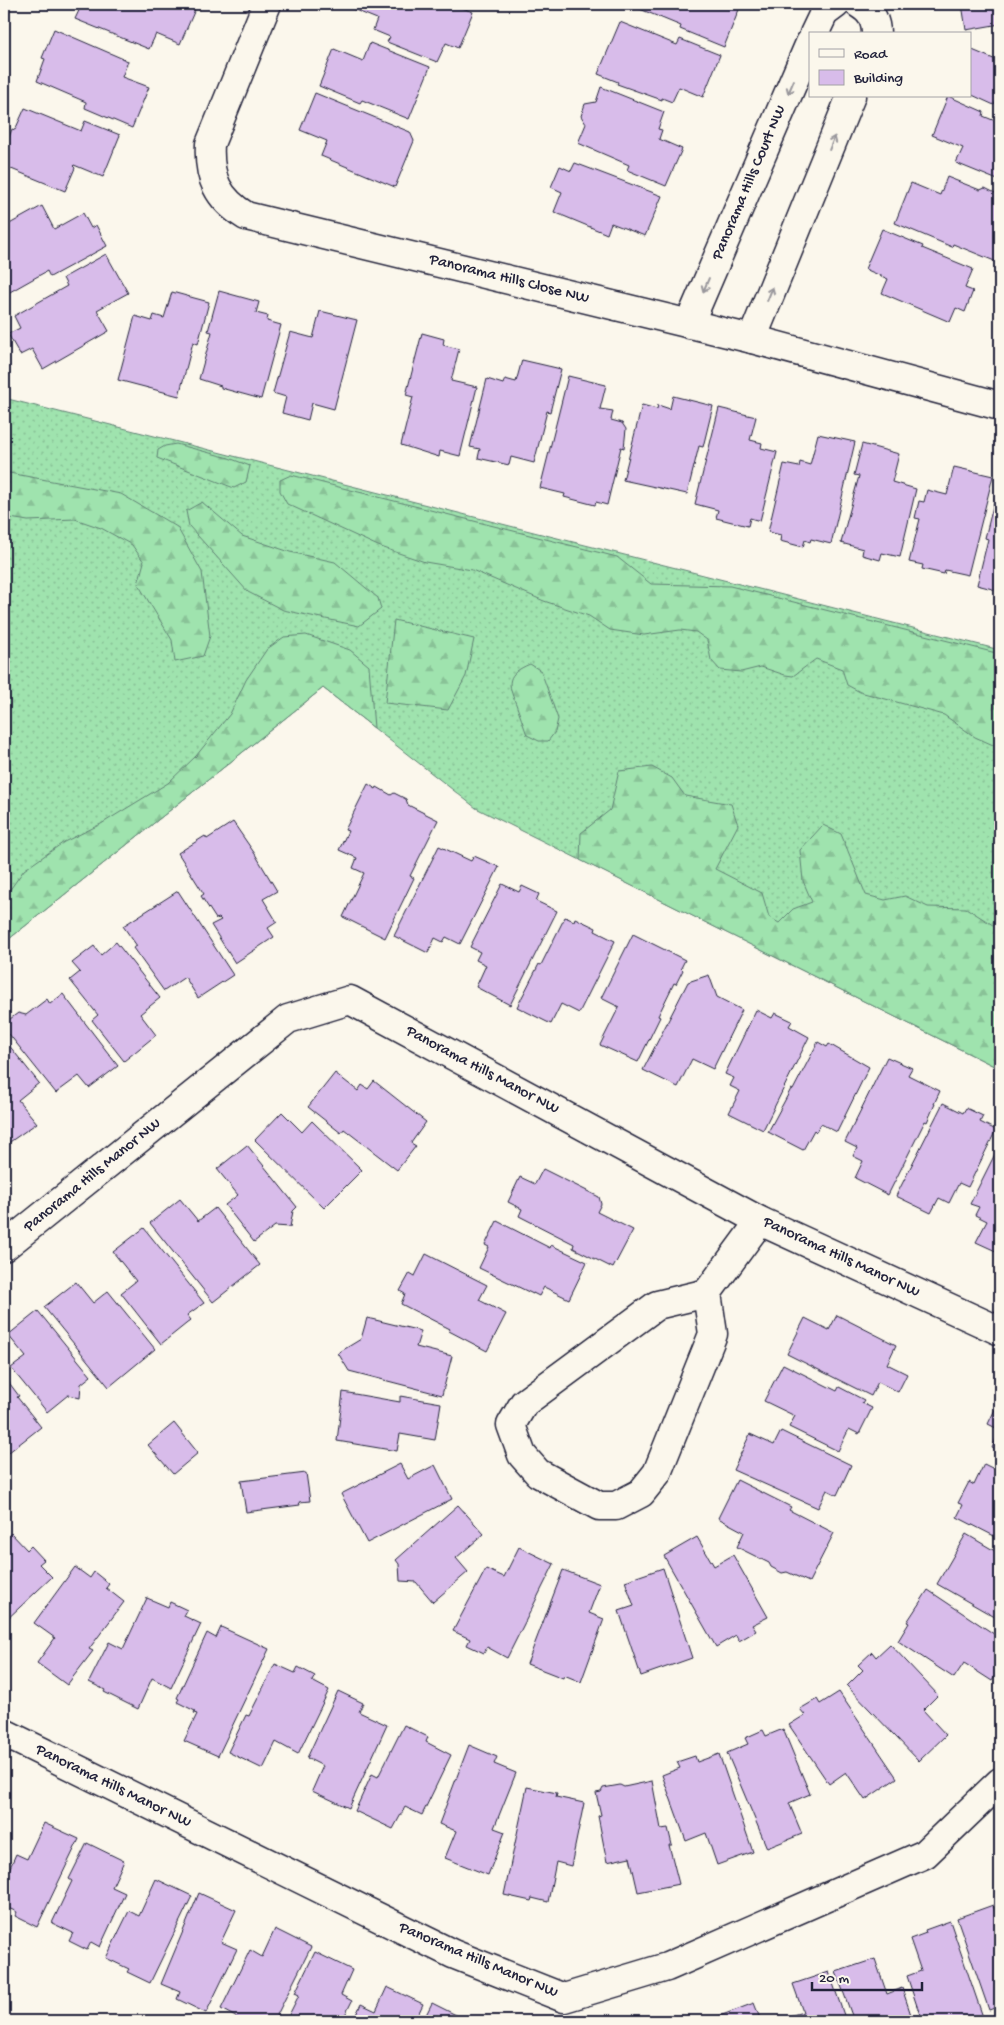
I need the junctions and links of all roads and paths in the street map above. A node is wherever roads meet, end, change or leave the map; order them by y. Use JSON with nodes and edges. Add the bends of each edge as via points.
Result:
{"nodes":[{"id":1,"x":267,"y":4,"type":"edge"},
{"id":2,"x":836,"y":4,"type":"edge"},
{"id":3,"x":859,"y":4,"type":"edge"},
{"id":4,"x":815,"y":32,"type":"edge"},
{"id":5,"x":876,"y":32,"type":"edge"},
{"id":6,"x":809,"y":45,"type":"edge"},
{"id":7,"x":850,"y":98,"type":"edge"},
{"id":8,"x":689,"y":324,"type":"junction"},
{"id":9,"x":752,"y":339,"type":"junction"},
{"id":10,"x":1000,"y":406,"type":"edge"},
{"id":11,"x":760,"y":1221,"type":"junction"},
{"id":12,"x":4,"y":1247,"type":"edge"},
{"id":13,"x":707,"y":1294,"type":"junction"},
{"id":14,"x":1000,"y":1330,"type":"edge"},
{"id":15,"x":4,"y":1734,"type":"edge"},
{"id":16,"x":1000,"y":1782,"type":"edge"}],
"edges":[{"from":1,"to":8,"type":"street","name":"Panorama Hills Close NW","via":[[210,144],[214,181],[236,210],[246,216]]},
{"from":2,"to":4,"type":"street","via":[[824,12]]},
{"from":3,"to":5,"type":"street","via":[[872,15]]},
{"from":6,"to":8,"type":"street","name":"Panorama Hills Court NW","one_way":true},
{"from":9,"to":7,"type":"street","one_way":true},
{"from":8,"to":9,"type":"street","name":"Panorama Hills Close NW"},
{"from":9,"to":10,"type":"street","name":"Panorama Hills Close NW"},
{"from":11,"to":12,"type":"street","name":"Panorama Hills Manor NW","via":[[350,1000],[288,1019]]},
{"from":11,"to":13,"type":"street"},
{"from":11,"to":14,"type":"street","name":"Panorama Hills Manor NW"},
{"from":13,"to":13,"type":"street","via":[[657,1305],[524,1403],[511,1425],[522,1456],[538,1473],[599,1506],[616,1506],[641,1493],[657,1473],[713,1334]]},
{"from":15,"to":16,"type":"street","name":"Panorama Hills Manor NW","via":[[453,1954],[564,1998],[667,1967],[925,1854]]}]}
